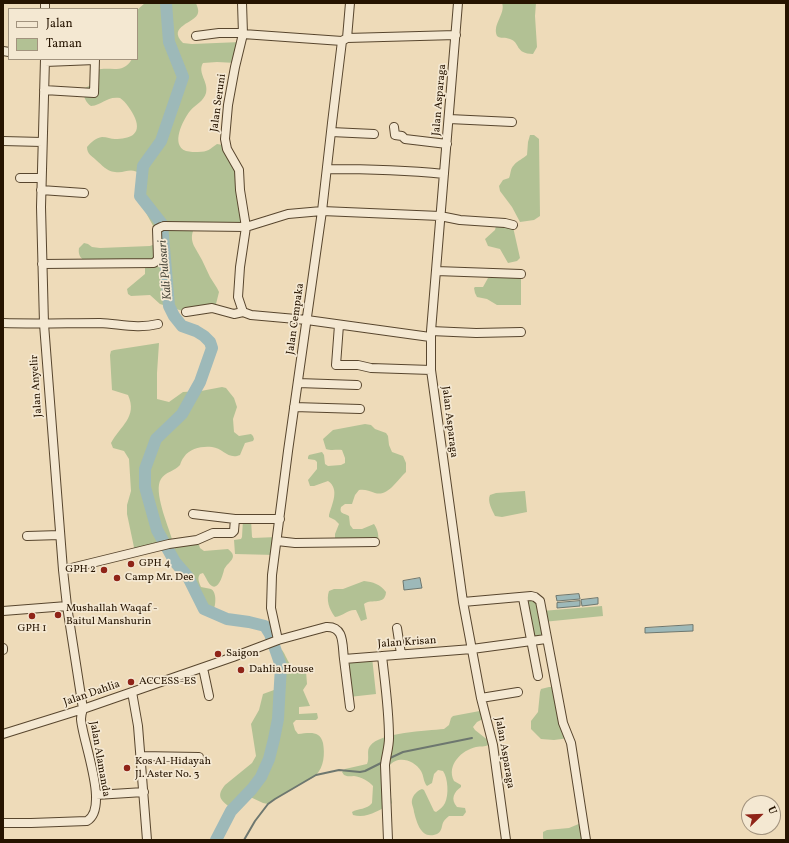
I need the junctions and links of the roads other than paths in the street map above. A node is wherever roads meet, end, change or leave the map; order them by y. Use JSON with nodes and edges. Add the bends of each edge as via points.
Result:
{"nodes":[{"id":1,"x":242,"y":3,"type":"edge"},
{"id":2,"x":350,"y":3,"type":"edge"},
{"id":3,"x":458,"y":3,"type":"edge"},
{"id":4,"x":243,"y":33,"type":"junction"},
{"id":5,"x":456,"y":35,"type":"junction"},
{"id":6,"x":196,"y":36,"type":"dead end"},
{"id":7,"x":345,"y":40,"type":"junction"},
{"id":8,"x":45,"y":60,"type":"edge"},
{"id":9,"x":95,"y":60,"type":"edge"},
{"id":10,"x":44,"y":90,"type":"junction"},
{"id":11,"x":449,"y":119,"type":"junction"},
{"id":12,"x":512,"y":122,"type":"dead end"},
{"id":13,"x":394,"y":127,"type":"dead end"},
{"id":14,"x":331,"y":132,"type":"junction"},
{"id":15,"x":374,"y":134,"type":"dead end"},
{"id":16,"x":3,"y":141,"type":"edge"},
{"id":17,"x":42,"y":142,"type":"junction"},
{"id":18,"x":447,"y":144,"type":"junction"},
{"id":19,"x":327,"y":169,"type":"junction"},
{"id":20,"x":444,"y":174,"type":"junction"},
{"id":21,"x":20,"y":178,"type":"dead end"},
{"id":22,"x":41,"y":178,"type":"junction"},
{"id":23,"x":41,"y":190,"type":"junction"},
{"id":24,"x":84,"y":193,"type":"dead end"},
{"id":25,"x":322,"y":212,"type":"junction"},
{"id":26,"x":440,"y":216,"type":"junction"},
{"id":27,"x":514,"y":225,"type":"dead end"},
{"id":28,"x":246,"y":227,"type":"junction"},
{"id":29,"x":42,"y":264,"type":"junction"},
{"id":30,"x":436,"y":271,"type":"junction"},
{"id":31,"x":521,"y":274,"type":"dead end"},
{"id":32,"x":186,"y":312,"type":"dead end"},
{"id":33,"x":247,"y":314,"type":"junction"},
{"id":34,"x":307,"y":320,"type":"junction"},
{"id":35,"x":3,"y":323,"type":"edge"},
{"id":36,"x":44,"y":324,"type":"junction"},
{"id":37,"x":158,"y":324,"type":"dead end"},
{"id":38,"x":339,"y":325,"type":"junction"},
{"id":39,"x":521,"y":332,"type":"dead end"},
{"id":40,"x":431,"y":334,"type":"junction"},
{"id":41,"x":431,"y":370,"type":"junction"},
{"id":42,"x":298,"y":383,"type":"junction"},
{"id":43,"x":356,"y":385,"type":"dead end"},
{"id":44,"x":294,"y":407,"type":"junction"},
{"id":45,"x":360,"y":409,"type":"dead end"},
{"id":46,"x":193,"y":514,"type":"dead end"},
{"id":47,"x":235,"y":519,"type":"junction"},
{"id":48,"x":280,"y":519,"type":"junction"},
{"id":49,"x":60,"y":535,"type":"junction"},
{"id":50,"x":27,"y":536,"type":"dead end"},
{"id":51,"x":277,"y":541,"type":"junction"},
{"id":52,"x":375,"y":542,"type":"dead end"},
{"id":53,"x":63,"y":570,"type":"junction"},
{"id":54,"x":523,"y":598,"type":"junction"},
{"id":55,"x":463,"y":602,"type":"junction"},
{"id":56,"x":67,"y":606,"type":"junction"},
{"id":57,"x":3,"y":611,"type":"edge"},
{"id":58,"x":397,"y":628,"type":"dead end"},
{"id":59,"x":546,"y":639,"type":"junction"},
{"id":60,"x":531,"y":641,"type":"junction"},
{"id":61,"x":273,"y":642,"type":"junction"},
{"id":62,"x":472,"y":649,"type":"junction"},
{"id":63,"x":401,"y":654,"type":"junction"},
{"id":64,"x":382,"y":656,"type":"junction"},
{"id":65,"x":344,"y":659,"type":"junction"},
{"id":66,"x":203,"y":668,"type":"junction"},
{"id":67,"x":538,"y":676,"type":"dead end"},
{"id":68,"x":132,"y":692,"type":"junction"},
{"id":69,"x":518,"y":692,"type":"dead end"},
{"id":70,"x":210,"y":696,"type":"dead end"},
{"id":71,"x":481,"y":698,"type":"junction"},
{"id":72,"x":350,"y":707,"type":"dead end"},
{"id":73,"x":83,"y":710,"type":"junction"},
{"id":74,"x":3,"y":734,"type":"edge"},
{"id":75,"x":140,"y":756,"type":"junction"},
{"id":76,"x":198,"y":757,"type":"dead end"},
{"id":77,"x":144,"y":792,"type":"junction"},
{"id":78,"x":96,"y":794,"type":"junction"},
{"id":79,"x":3,"y":823,"type":"edge"},
{"id":80,"x":147,"y":840,"type":"edge"},
{"id":81,"x":388,"y":840,"type":"edge"},
{"id":82,"x":506,"y":840,"type":"edge"},
{"id":83,"x":586,"y":840,"type":"edge"}],
"edges":[{"from":1,"to":4,"type":"street","name":"Jalan Seruni"},
{"from":2,"to":7,"type":"street","name":"Jalan Cempaka"},
{"from":3,"to":5,"type":"street","name":"Jalan Asparaga"},
{"from":4,"to":6,"type":"street"},
{"from":4,"to":7,"type":"street"},
{"from":4,"to":28,"type":"street","name":"Jalan Seruni","via":[[228,105],[225,139],[227,149],[239,170]]},
{"from":5,"to":7,"type":"street"},
{"from":5,"to":11,"type":"street","name":"Jalan Asparaga"},
{"from":7,"to":14,"type":"street","name":"Jalan Cempaka"},
{"from":8,"to":9,"type":"street"},
{"from":8,"to":10,"type":"street","name":"Jalan Anyelir"},
{"from":9,"to":10,"type":"street","via":[[94,93]]},
{"from":10,"to":17,"type":"street","name":"Jalan Anyelir"},
{"from":11,"to":12,"type":"street"},
{"from":11,"to":18,"type":"street","name":"Jalan Asparaga"},
{"from":13,"to":18,"type":"street","via":[[395,135],[405,139]]},
{"from":14,"to":15,"type":"street"},
{"from":14,"to":19,"type":"street","name":"Jalan Cempaka"},
{"from":16,"to":17,"type":"street"},
{"from":17,"to":22,"type":"street","name":"Jalan Anyelir"},
{"from":18,"to":20,"type":"street","name":"Jalan Asparaga"},
{"from":19,"to":20,"type":"street","via":[[407,170]]},
{"from":19,"to":25,"type":"street","name":"Jalan Cempaka"},
{"from":20,"to":26,"type":"street","name":"Jalan Asparaga"},
{"from":21,"to":22,"type":"street"},
{"from":22,"to":23,"type":"street","name":"Jalan Anyelir"},
{"from":23,"to":24,"type":"street"},
{"from":23,"to":29,"type":"street","name":"Jalan Anyelir"},
{"from":25,"to":26,"type":"street"},
{"from":25,"to":28,"type":"street","via":[[288,214]]},
{"from":25,"to":34,"type":"street","name":"Jalan Cempaka"},
{"from":26,"to":27,"type":"street"},
{"from":26,"to":30,"type":"street","name":"Jalan Asparaga"},
{"from":28,"to":29,"type":"street","via":[[162,226],[157,228],[158,259],[154,263]]},
{"from":28,"to":33,"type":"street","name":"Jalan Seruni","via":[[238,297]]},
{"from":29,"to":36,"type":"street","name":"Jalan Anyelir"},
{"from":30,"to":31,"type":"street"},
{"from":30,"to":40,"type":"street","name":"Jalan Asparaga"},
{"from":32,"to":33,"type":"street","via":[[212,308],[234,314]]},
{"from":33,"to":34,"type":"street"},
{"from":34,"to":38,"type":"street"},
{"from":34,"to":42,"type":"street","name":"Jalan Cempaka"},
{"from":35,"to":36,"type":"street"},
{"from":36,"to":37,"type":"street","via":[[137,327]]},
{"from":36,"to":49,"type":"street","name":"Jalan Anyelir"},
{"from":38,"to":40,"type":"street"},
{"from":38,"to":41,"type":"street","via":[[336,364]]},
{"from":39,"to":40,"type":"street"},
{"from":40,"to":41,"type":"street","name":"Jalan Asparaga"},
{"from":41,"to":55,"type":"street","name":"Jalan Asparaga"},
{"from":42,"to":43,"type":"street"},
{"from":42,"to":44,"type":"street","name":"Jalan Cempaka"},
{"from":44,"to":45,"type":"street"},
{"from":44,"to":48,"type":"street","name":"Jalan Cempaka"},
{"from":46,"to":47,"type":"street"},
{"from":47,"to":48,"type":"street"},
{"from":47,"to":53,"type":"street","via":[[232,533],[213,533],[197,540],[169,544]]},
{"from":48,"to":51,"type":"street","name":"Jalan Cempaka"},
{"from":49,"to":50,"type":"street"},
{"from":49,"to":53,"type":"street","name":"Jalan Anyelir"},
{"from":51,"to":52,"type":"street"},
{"from":51,"to":61,"type":"street","name":"Jalan Cempaka","via":[[271,596]]},
{"from":53,"to":56,"type":"street","name":"Jalan Anyelir"},
{"from":54,"to":55,"type":"street"},
{"from":54,"to":59,"type":"street","via":[[535,597],[540,601]]},
{"from":54,"to":60,"type":"street"},
{"from":55,"to":62,"type":"street","name":"Jalan Asparaga"},
{"from":56,"to":57,"type":"street"},
{"from":56,"to":73,"type":"street","name":"Jalan Anyelir"},
{"from":58,"to":63,"type":"street"},
{"from":59,"to":60,"type":"street","name":"Jalan Krisan"},
{"from":59,"to":83,"type":"street","via":[[563,723],[571,743]]},
{"from":60,"to":62,"type":"street","name":"Jalan Krisan"},
{"from":60,"to":67,"type":"street"},
{"from":61,"to":65,"type":"street","via":[[334,626],[341,636]]},
{"from":61,"to":66,"type":"street","name":"Jalan Dahlia"},
{"from":62,"to":63,"type":"street","name":"Jalan Krisan"},
{"from":62,"to":71,"type":"street","name":"Jalan Asparaga"},
{"from":63,"to":64,"type":"street","name":"Jalan Krisan"},
{"from":64,"to":65,"type":"street","name":"Jalan Krisan"},
{"from":64,"to":81,"type":"street","via":[[389,737],[385,762]]},
{"from":65,"to":72,"type":"street"},
{"from":66,"to":68,"type":"street","name":"Jalan Dahlia"},
{"from":66,"to":70,"type":"street"},
{"from":68,"to":73,"type":"street","name":"Jalan Dahlia"},
{"from":68,"to":75,"type":"street"},
{"from":69,"to":71,"type":"street"},
{"from":71,"to":82,"type":"street","name":"Jalan Asparaga","via":[[493,745]]},
{"from":73,"to":74,"type":"street","name":"Jalan Dahlia"},
{"from":73,"to":78,"type":"street","name":"Jalan Alamanda","via":[[80,718]]},
{"from":75,"to":76,"type":"street"},
{"from":75,"to":77,"type":"street"},
{"from":77,"to":78,"type":"street","name":"Jalan Alamanda"},
{"from":77,"to":80,"type":"street"},
{"from":78,"to":79,"type":"street","name":"Jalan Alamanda","via":[[94,815],[87,821]]}]}
